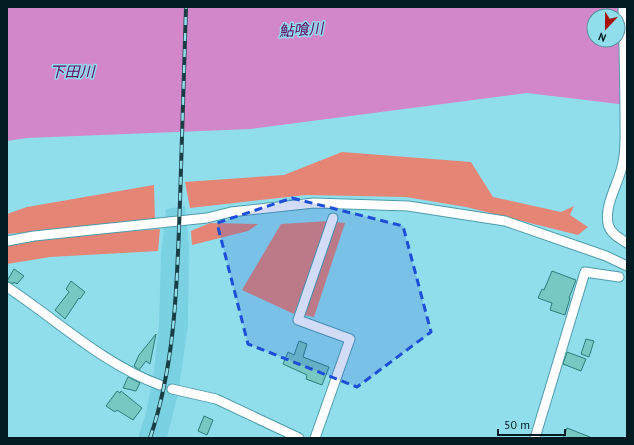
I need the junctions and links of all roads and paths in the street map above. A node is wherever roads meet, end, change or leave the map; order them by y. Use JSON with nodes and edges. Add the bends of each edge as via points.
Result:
{"nodes":[{"id":1,"x":623,"y":7,"type":"edge"},
{"id":2,"x":333,"y":218,"type":"dead end"},
{"id":3,"x":7,"y":241,"type":"edge"},
{"id":4,"x":627,"y":243,"type":"edge"},
{"id":5,"x":627,"y":266,"type":"edge"},
{"id":6,"x":618,"y":277,"type":"dead end"},
{"id":7,"x":7,"y":287,"type":"edge"},
{"id":8,"x":160,"y":385,"type":"dead end"},
{"id":9,"x":172,"y":388,"type":"dead end"},
{"id":10,"x":299,"y":438,"type":"edge"},
{"id":11,"x":315,"y":438,"type":"edge"},
{"id":12,"x":535,"y":438,"type":"edge"}],
"edges":[{"from":1,"to":4,"type":"street","via":[[624,162],[609,206],[608,225],[612,232]]},
{"from":2,"to":11,"type":"street","via":[[298,320],[350,339]]},
{"from":3,"to":5,"type":"street","via":[[314,203],[408,206],[505,221],[606,256]]},
{"from":6,"to":12,"type":"street","via":[[584,272]]},
{"from":7,"to":8,"type":"street","via":[[117,364]]},
{"from":9,"to":10,"type":"street","via":[[216,399]]}]}
